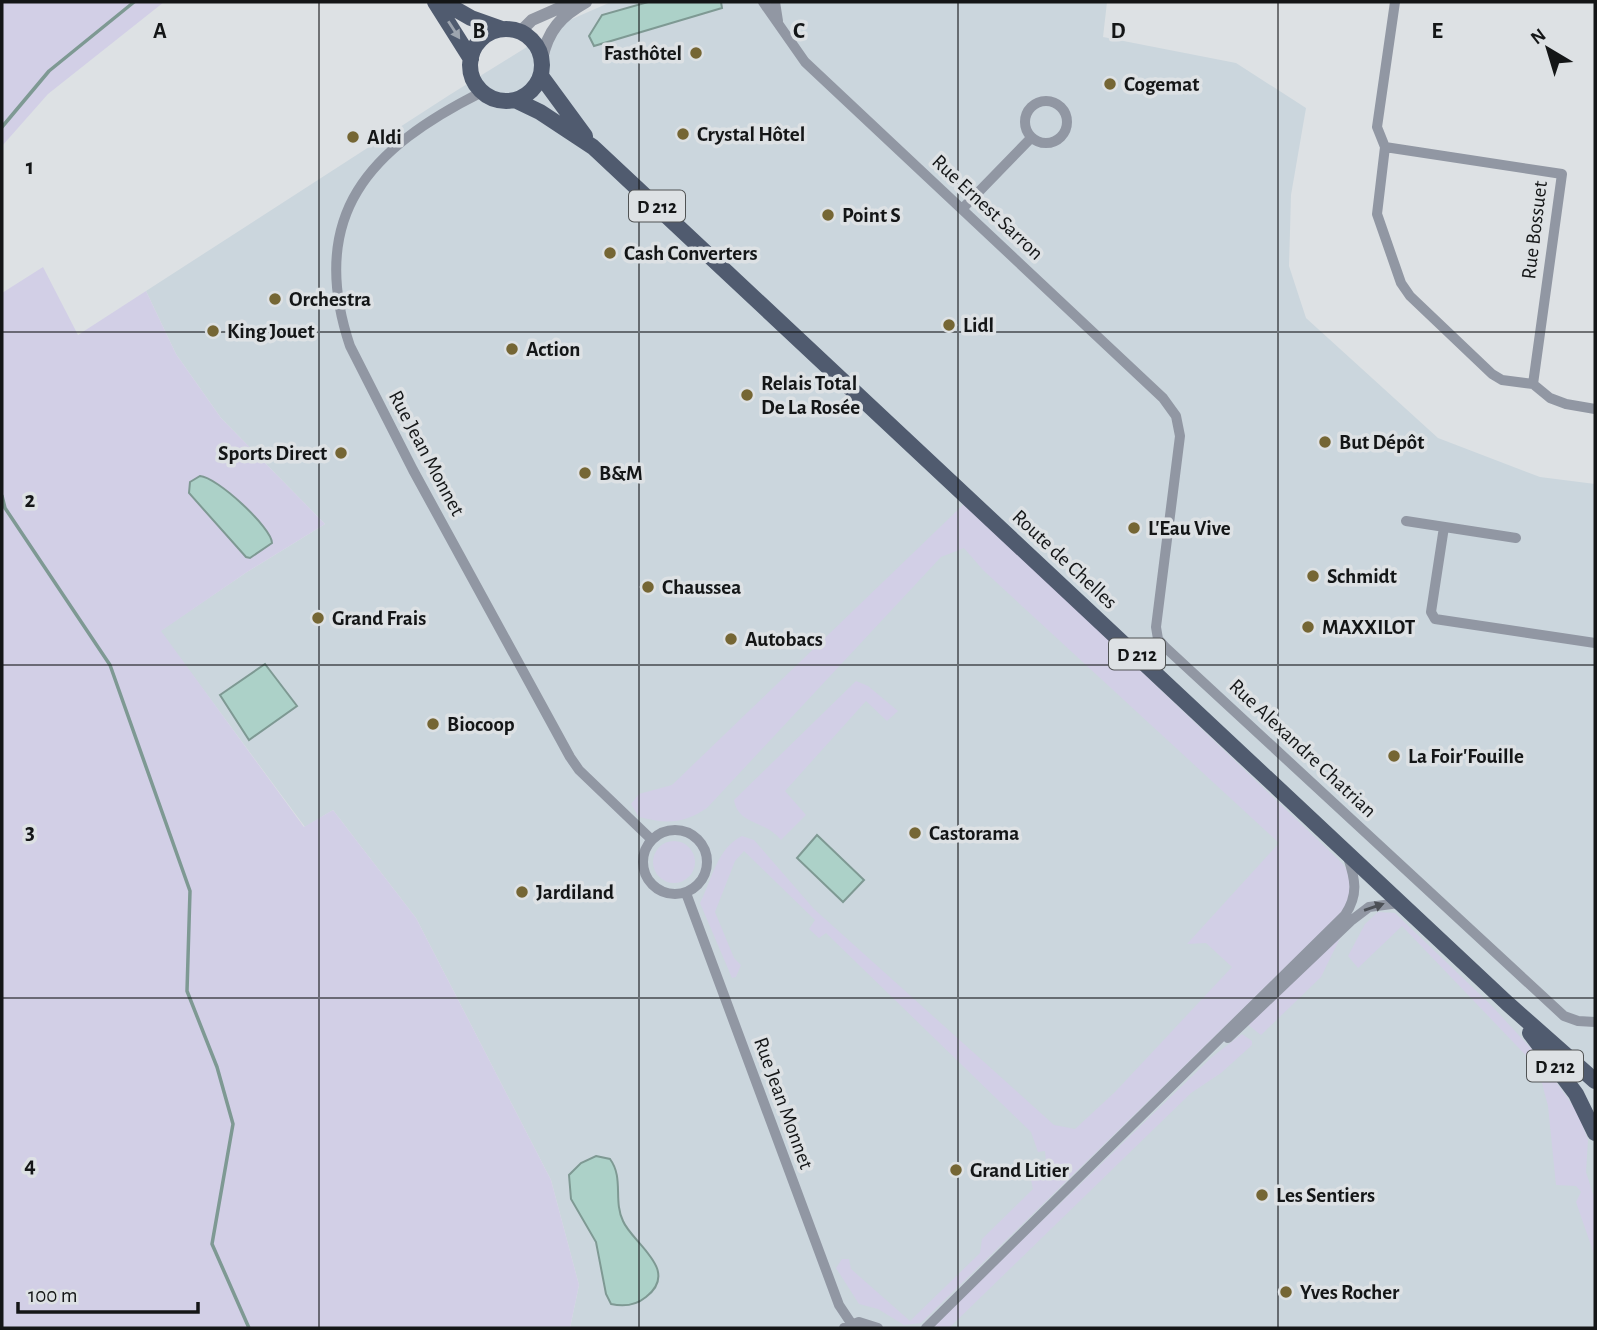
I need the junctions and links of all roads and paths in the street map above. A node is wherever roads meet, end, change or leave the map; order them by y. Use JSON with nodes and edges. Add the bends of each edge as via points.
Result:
{"nodes":[{"id":1,"x":435,"y":2,"type":"edge"},
{"id":2,"x":443,"y":2,"type":"edge"},
{"id":3,"x":573,"y":2,"type":"edge"},
{"id":4,"x":586,"y":2,"type":"edge"},
{"id":5,"x":763,"y":2,"type":"edge"},
{"id":6,"x":775,"y":2,"type":"edge"},
{"id":7,"x":1395,"y":2,"type":"edge"},
{"id":8,"x":778,"y":22,"type":"junction"},
{"id":9,"x":502,"y":29,"type":"junction"},
{"id":10,"x":520,"y":32,"type":"junction"},
{"id":11,"x":471,"y":59,"type":"junction"},
{"id":12,"x":542,"y":59,"type":"junction"},
{"id":13,"x":541,"y":76,"type":"junction"},
{"id":14,"x":482,"y":92,"type":"junction"},
{"id":15,"x":515,"y":100,"type":"junction"},
{"id":16,"x":1031,"y":138,"type":"junction"},
{"id":17,"x":593,"y":146,"type":"junction"},
{"id":18,"x":1385,"y":147,"type":"junction"},
{"id":19,"x":962,"y":209,"type":"junction"},
{"id":20,"x":1533,"y":384,"type":"junction"},
{"id":21,"x":1595,"y":409,"type":"edge"},
{"id":22,"x":1176,"y":416,"type":"joint"},
{"id":23,"x":1406,"y":521,"type":"dead end"},
{"id":24,"x":1444,"y":527,"type":"junction"},
{"id":25,"x":1516,"y":538,"type":"dead end"},
{"id":26,"x":1595,"y":643,"type":"edge"},
{"id":27,"x":652,"y":840,"type":"junction"},
{"id":28,"x":1345,"y":849,"type":"junction"},
{"id":29,"x":686,"y":893,"type":"junction"},
{"id":30,"x":1403,"y":902,"type":"junction"},
{"id":31,"x":1507,"y":1003,"type":"junction"},
{"id":32,"x":1595,"y":1022,"type":"edge"},
{"id":33,"x":1595,"y":1081,"type":"edge"},
{"id":34,"x":1178,"y":1082,"type":"junction"},
{"id":35,"x":1595,"y":1133,"type":"edge"},
{"id":36,"x":848,"y":1326,"type":"edge"},
{"id":37,"x":878,"y":1328,"type":"edge"},
{"id":38,"x":926,"y":1328,"type":"edge"}],
"edges":[{"from":1,"to":11,"type":"main road","one_way":true},
{"from":2,"to":9,"type":"main road"},
{"from":3,"to":10,"type":"street","via":[[532,20]]},
{"from":4,"to":12,"type":"street","via":[[558,19]]},
{"from":5,"to":8,"type":"street","name":"Rue Ernest Sarron"},
{"from":6,"to":8,"type":"street","name":"Rue Ernest Sarron"},
{"from":7,"to":18,"type":"street","via":[[1377,127]]},
{"from":8,"to":19,"type":"street","name":"Rue Ernest Sarron","via":[[805,62]]},
{"from":9,"to":10,"type":"main road"},
{"from":9,"to":11,"type":"main road","via":[[482,39]]},
{"from":10,"to":12,"type":"main road","via":[[534,42]]},
{"from":11,"to":14,"type":"main road","via":[[471,71]]},
{"from":12,"to":13,"type":"main road"},
{"from":13,"to":15,"type":"main road","via":[[531,91]]},
{"from":13,"to":17,"type":"main road","number":"D 212"},
{"from":14,"to":15,"type":"main road","via":[[498,100]]},
{"from":14,"to":27,"type":"street","name":"Rue Jean Monnet","via":[[413,132],[375,164],[363,181],[341,230],[337,300],[350,346],[541,708],[579,770]]},
{"from":15,"to":17,"type":"main road","number":"D 212"},
{"from":16,"to":16,"type":"street","via":[[1044,143],[1063,135],[1067,122],[1058,104],[1044,100],[1031,106],[1025,126]]},
{"from":16,"to":19,"type":"street"},
{"from":17,"to":28,"type":"main road","name":"Route de Chelles","number":"D 212"},
{"from":18,"to":20,"type":"street","via":[[1377,214],[1401,283],[1492,374]]},
{"from":18,"to":20,"type":"street","name":"Rue Bossuet","via":[[1562,174]]},
{"from":19,"to":22,"type":"street","name":"Rue Ernest Sarron","via":[[1163,398]]},
{"from":20,"to":21,"type":"street","via":[[1550,398]]},
{"from":22,"to":32,"type":"street","name":"Rue Alexandre Chatrian","via":[[1180,436],[1158,639],[1564,1016]]},
{"from":23,"to":24,"type":"street"},
{"from":24,"to":25,"type":"street"},
{"from":24,"to":26,"type":"street","via":[[1431,612],[1435,619]]},
{"from":27,"to":29,"type":"street","via":[[644,856],[650,882],[666,893]]},
{"from":27,"to":29,"type":"street","via":[[675,830],[691,834],[702,844],[706,871]]},
{"from":28,"to":30,"type":"main road","name":"Route de Chelles","number":"D 212"},
{"from":28,"to":34,"type":"street","via":[[1355,882],[1353,903]]},
{"from":29,"to":36,"type":"street","name":"Rue Jean Monnet"},
{"from":30,"to":31,"type":"main road","name":"Route de Chelles","number":"D 212"},
{"from":34,"to":30,"type":"street","one_way":true,"via":[[1352,920],[1369,907]]},
{"from":31,"to":33,"type":"main road","name":"Route de Chelles","number":"D 212"},
{"from":31,"to":35,"type":"main road","name":"Route de Chelles","number":"D 212","via":[[1576,1094]]},
{"from":34,"to":38,"type":"street"},
{"from":36,"to":37,"type":"street","via":[[866,1322]]}]}
